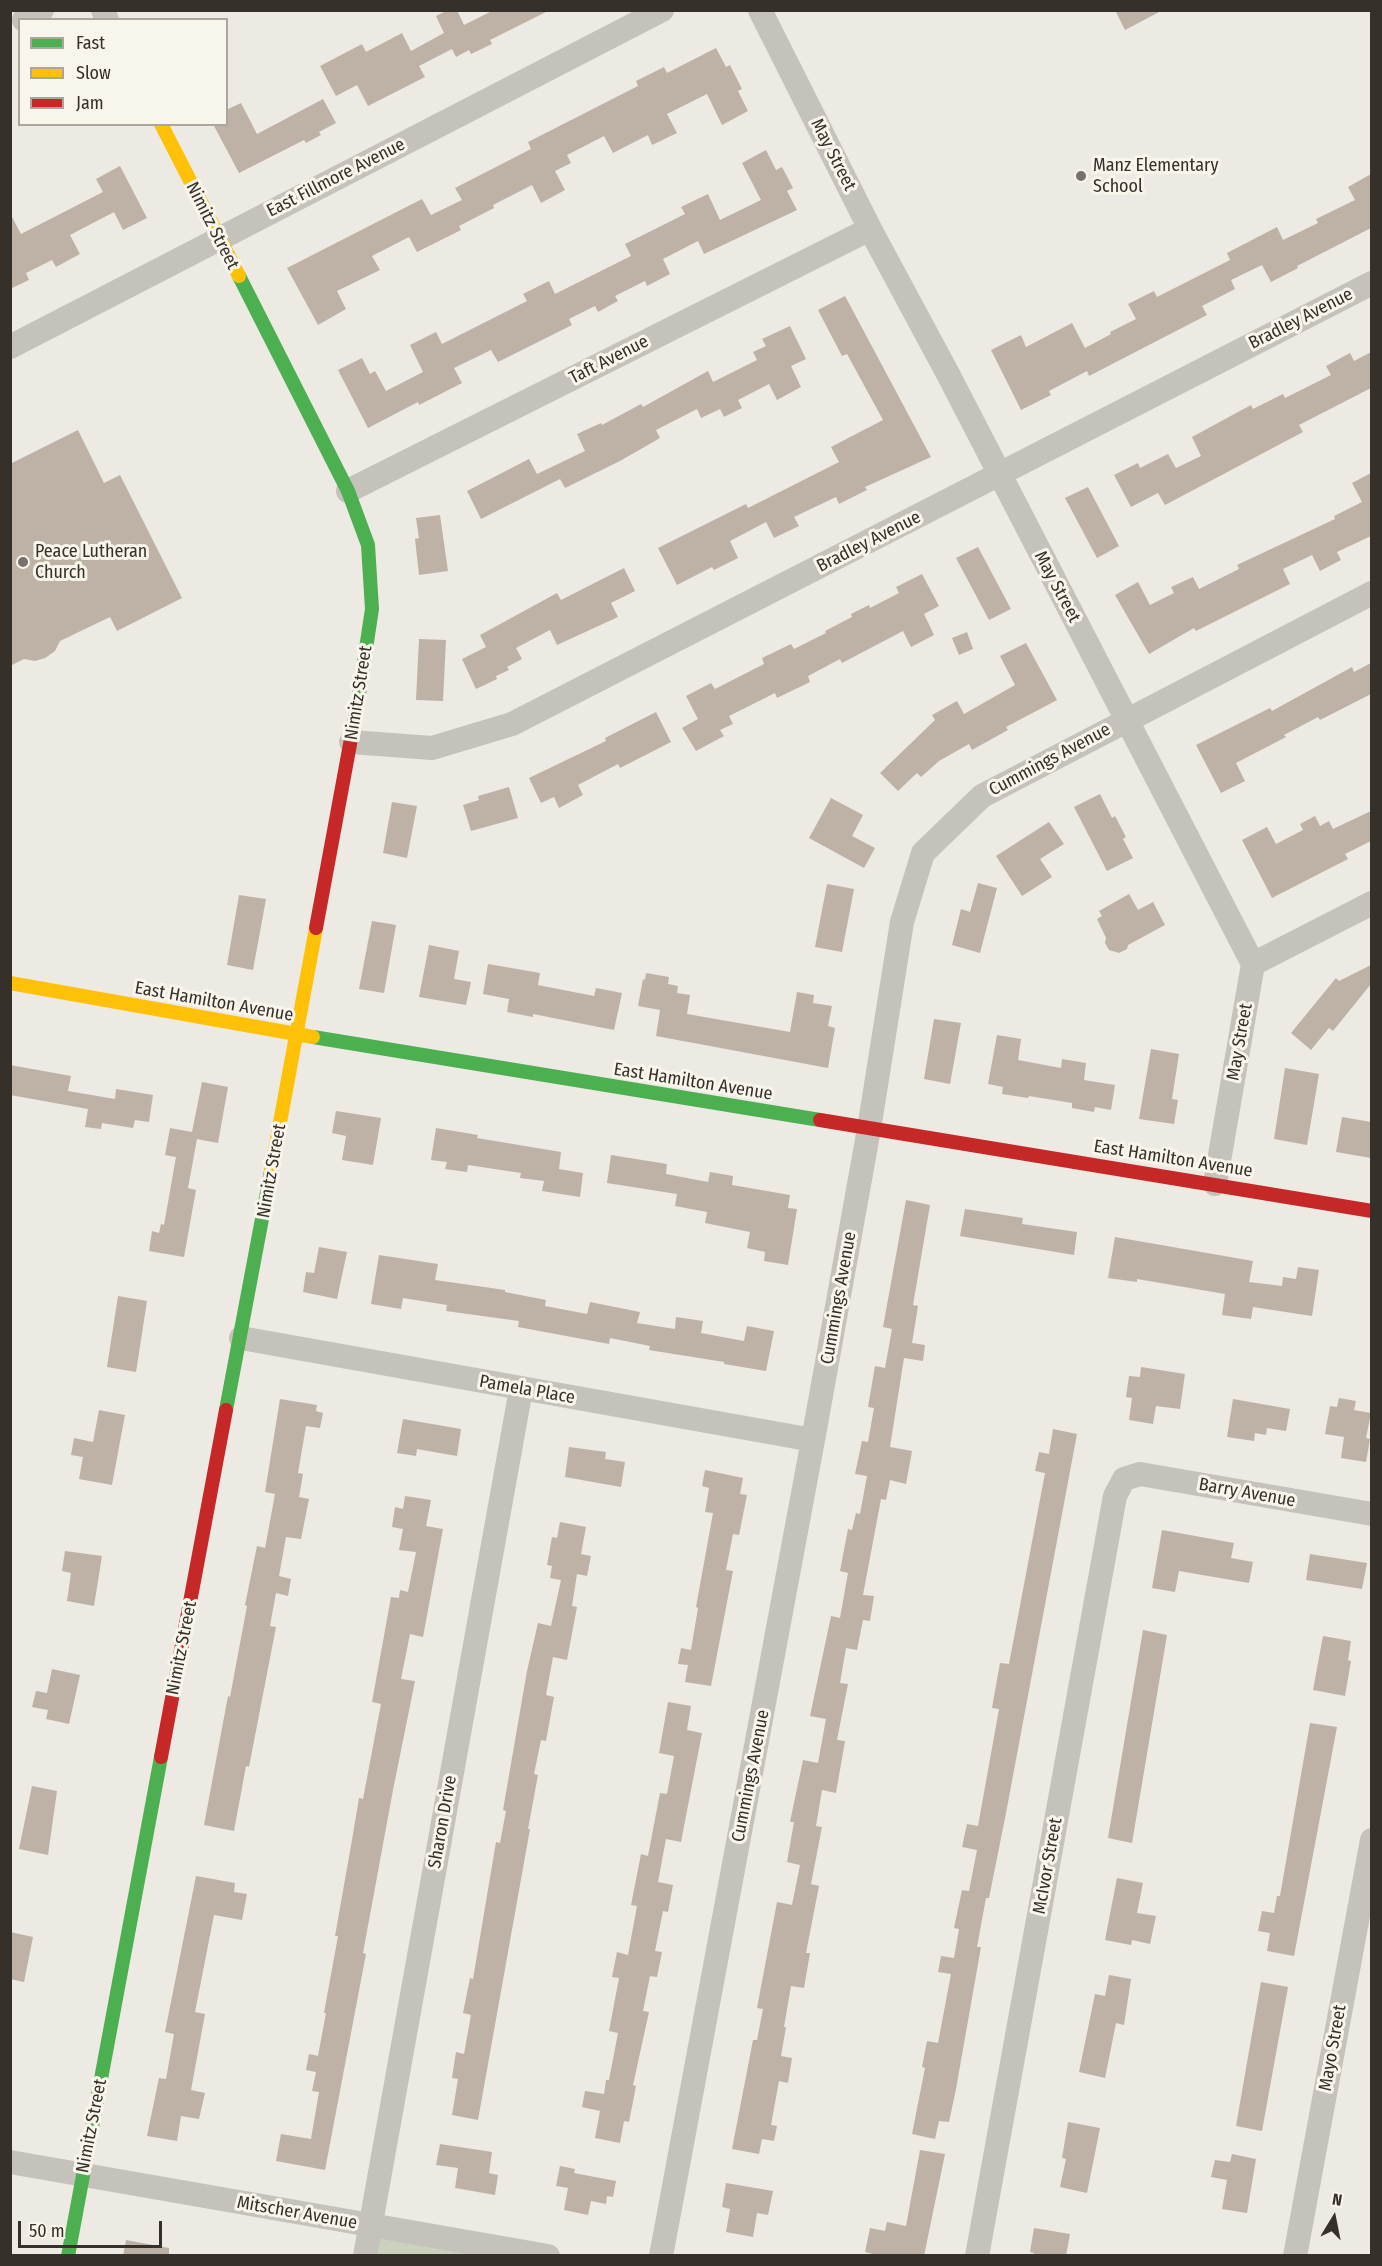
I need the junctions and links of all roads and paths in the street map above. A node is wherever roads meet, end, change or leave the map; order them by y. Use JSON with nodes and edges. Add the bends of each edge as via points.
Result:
{"nodes":[{"id":1,"x":42,"y":10,"type":"edge"},
{"id":2,"x":662,"y":10,"type":"edge"},
{"id":3,"x":759,"y":10,"type":"edge"},
{"id":4,"x":28,"y":18,"type":"edge"},
{"id":5,"x":162,"y":126,"type":"edge"},
{"id":6,"x":870,"y":229,"type":"junction"},
{"id":7,"x":220,"y":240,"type":"junction"},
{"id":8,"x":1371,"y":283,"type":"edge"},
{"id":9,"x":10,"y":346,"type":"edge"},
{"id":10,"x":998,"y":473,"type":"junction"},
{"id":11,"x":348,"y":491,"type":"junction"},
{"id":12,"x":1371,"y":593,"type":"edge"},
{"id":13,"x":1126,"y":719,"type":"junction"},
{"id":14,"x":351,"y":742,"type":"junction"},
{"id":15,"x":1371,"y":903,"type":"edge"},
{"id":16,"x":1253,"y":964,"type":"junction"},
{"id":17,"x":10,"y":983,"type":"edge"},
{"id":18,"x":297,"y":1035,"type":"junction"},
{"id":19,"x":869,"y":1129,"type":"junction"},
{"id":20,"x":1215,"y":1184,"type":"junction"},
{"id":21,"x":1371,"y":1211,"type":"edge"},
{"id":22,"x":241,"y":1338,"type":"junction"},
{"id":23,"x":521,"y":1389,"type":"junction"},
{"id":24,"x":813,"y":1440,"type":"junction"},
{"id":25,"x":1124,"y":1479,"type":"joint"},
{"id":26,"x":1371,"y":1514,"type":"edge"},
{"id":27,"x":1371,"y":1840,"type":"edge"},
{"id":28,"x":10,"y":2162,"type":"edge"},
{"id":29,"x":83,"y":2175,"type":"junction"},
{"id":30,"x":370,"y":2226,"type":"junction"},
{"id":31,"x":68,"y":2256,"type":"edge"},
{"id":32,"x":365,"y":2256,"type":"edge"},
{"id":33,"x":548,"y":2256,"type":"edge"},
{"id":34,"x":661,"y":2256,"type":"edge"},
{"id":35,"x":977,"y":2256,"type":"edge"},
{"id":36,"x":1295,"y":2256,"type":"edge"}],
"edges":[{"from":1,"to":4,"type":"street"},
{"from":2,"to":7,"type":"street","name":"East Fillmore Avenue"},
{"from":3,"to":6,"type":"street","name":"May Street"},
{"from":5,"to":7,"type":"street","name":"Nimitz Street"},
{"from":6,"to":10,"type":"street","name":"May Street"},
{"from":6,"to":11,"type":"street","name":"Taft Avenue"},
{"from":7,"to":9,"type":"street","name":"East Fillmore Avenue"},
{"from":7,"to":11,"type":"street","name":"Nimitz Street"},
{"from":8,"to":10,"type":"street","name":"Bradley Avenue"},
{"from":10,"to":13,"type":"street","name":"May Street"},
{"from":10,"to":14,"type":"street","name":"Bradley Avenue","via":[[512,724],[432,747]]},
{"from":11,"to":14,"type":"street","name":"Nimitz Street","via":[[368,545],[372,609]]},
{"from":12,"to":13,"type":"street","name":"Cummings Avenue"},
{"from":13,"to":16,"type":"street","name":"May Street"},
{"from":13,"to":19,"type":"street","name":"Cummings Avenue","via":[[982,796],[923,853],[902,922]]},
{"from":14,"to":18,"type":"street","name":"Nimitz Street"},
{"from":15,"to":16,"type":"street"},
{"from":16,"to":20,"type":"street","name":"May Street"},
{"from":17,"to":18,"type":"street","name":"East Hamilton Avenue"},
{"from":18,"to":19,"type":"street","name":"East Hamilton Avenue"},
{"from":18,"to":22,"type":"street","name":"Nimitz Street"},
{"from":19,"to":20,"type":"street","name":"East Hamilton Avenue"},
{"from":19,"to":24,"type":"street","name":"Cummings Avenue"},
{"from":20,"to":21,"type":"street","name":"East Hamilton Avenue"},
{"from":22,"to":23,"type":"street","name":"Pamela Place"},
{"from":22,"to":29,"type":"street","name":"Nimitz Street"},
{"from":23,"to":24,"type":"street","name":"Pamela Place"},
{"from":23,"to":30,"type":"street","name":"Sharon Drive"},
{"from":24,"to":34,"type":"street","name":"Cummings Avenue"},
{"from":25,"to":26,"type":"street","name":"Barry Avenue","via":[[1140,1474]]},
{"from":25,"to":35,"type":"street","name":"McIvor Street","via":[[1115,1496]]},
{"from":27,"to":36,"type":"street","name":"Mayo Street"},
{"from":28,"to":29,"type":"street","name":"Mitscher Avenue"},
{"from":29,"to":30,"type":"street","name":"Mitscher Avenue"},
{"from":29,"to":31,"type":"street","name":"Nimitz Street"},
{"from":30,"to":32,"type":"street","name":"Sharon Drive"},
{"from":30,"to":33,"type":"street","name":"Mitscher Avenue"}]}
